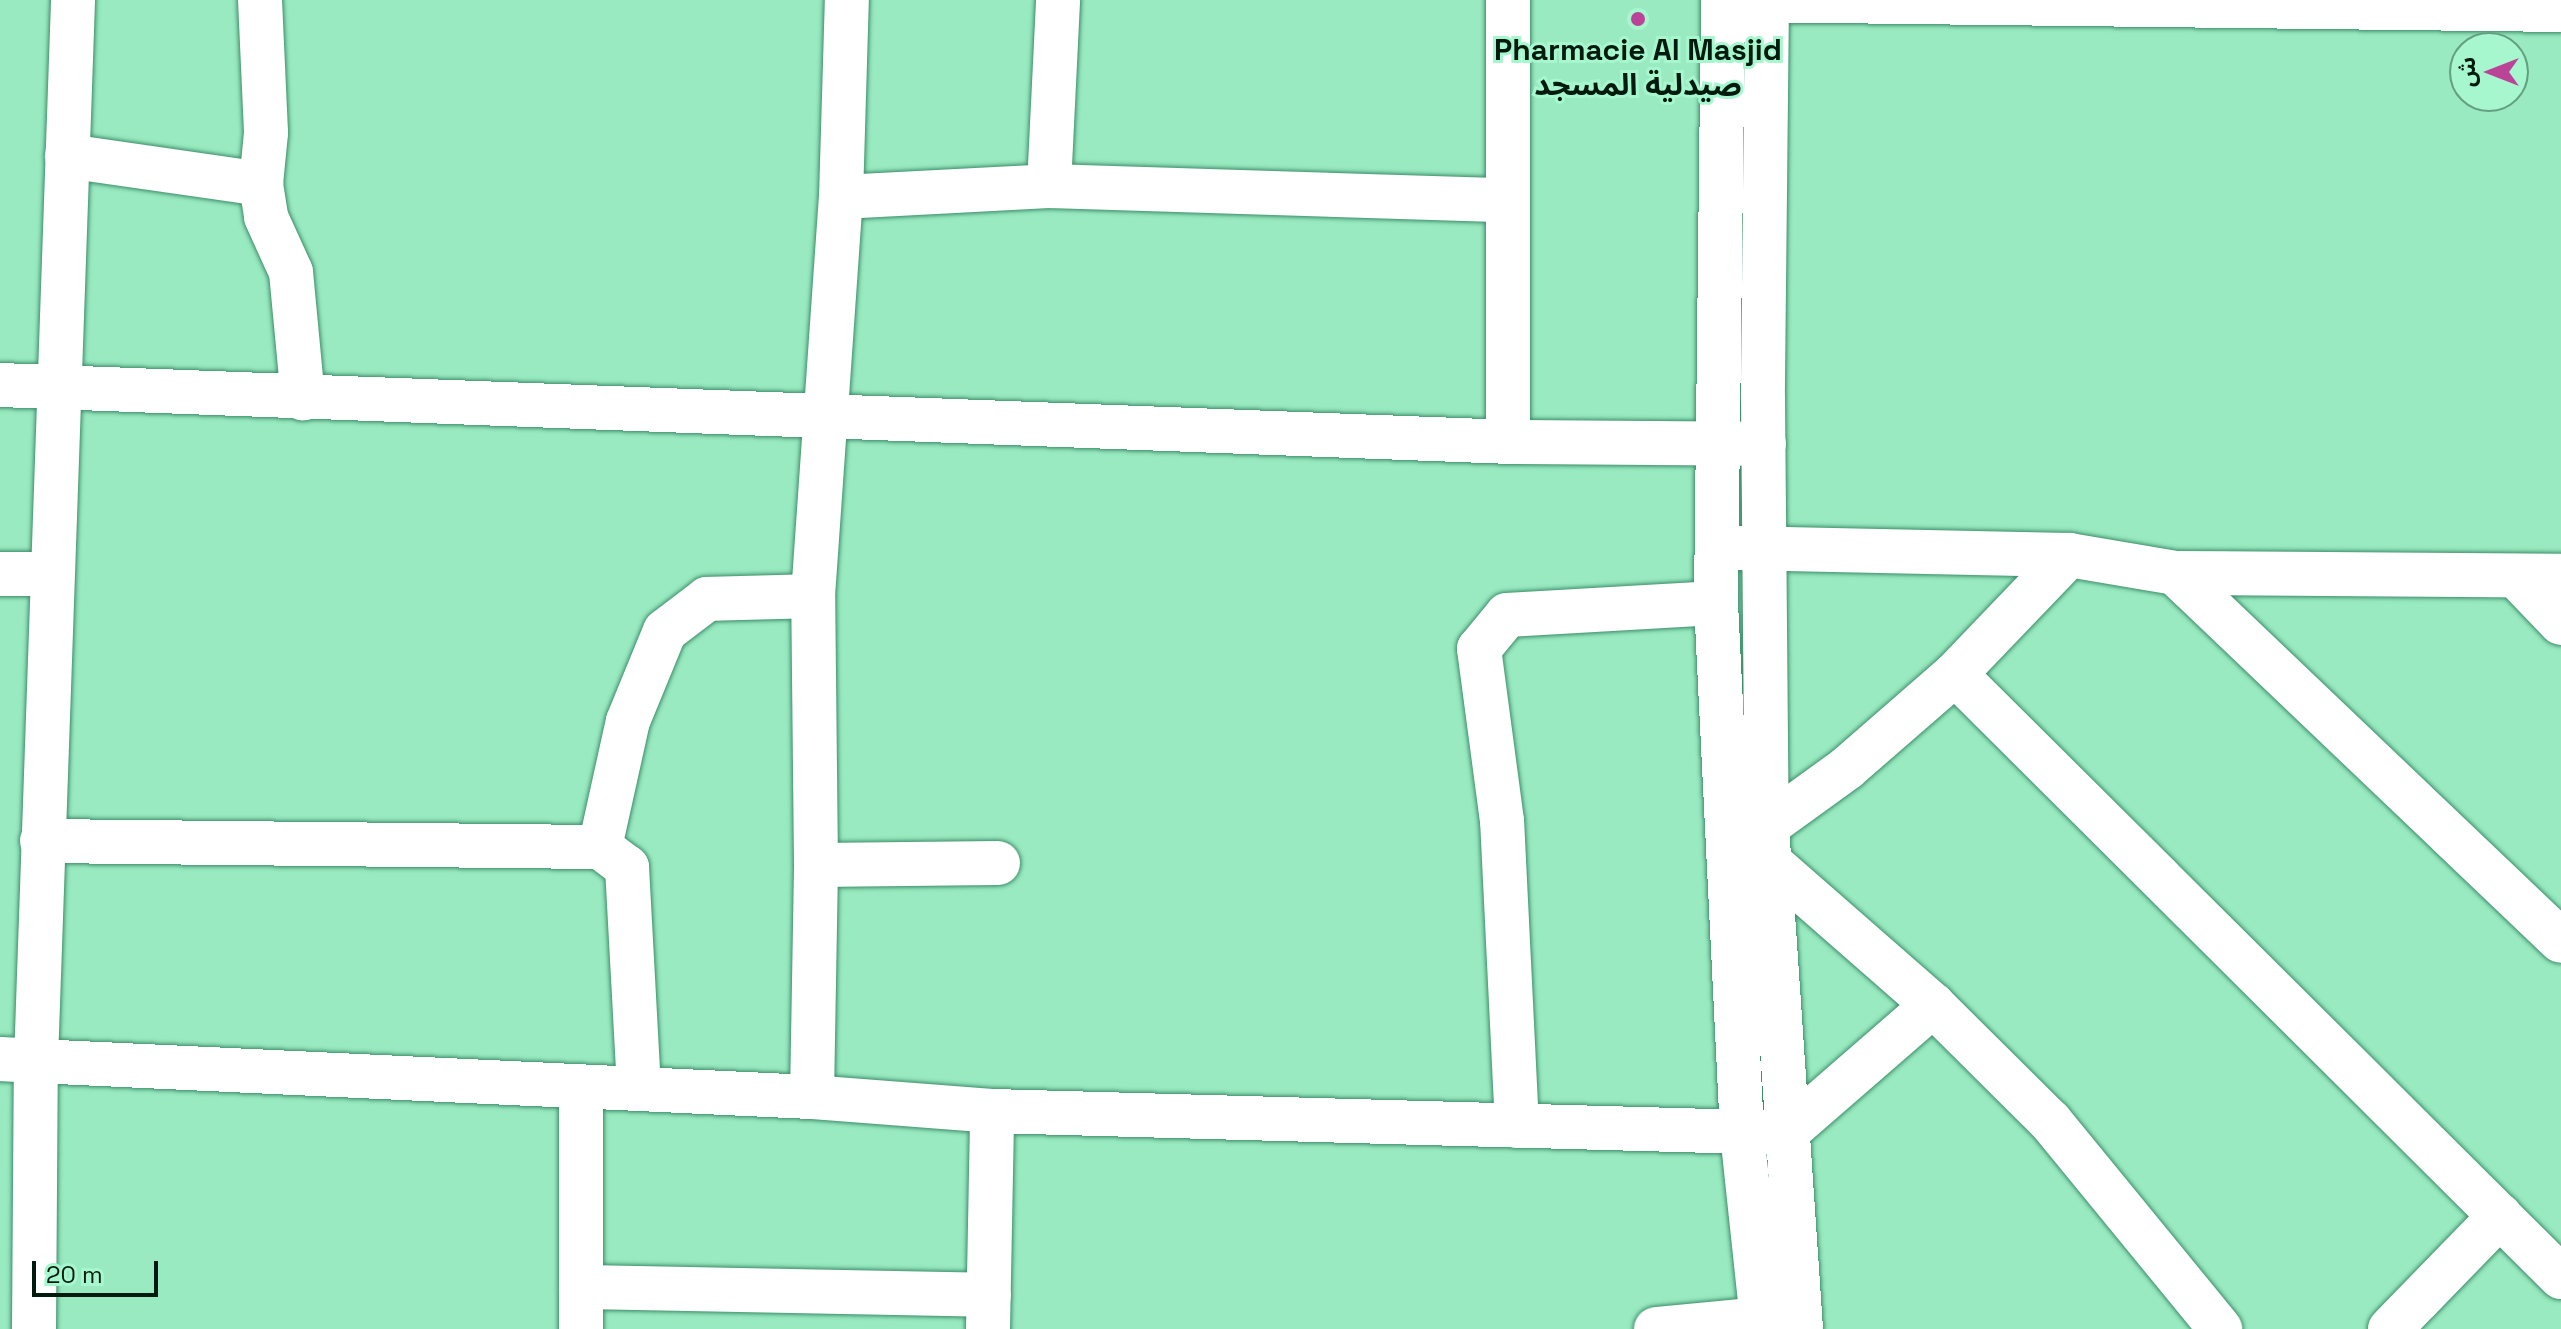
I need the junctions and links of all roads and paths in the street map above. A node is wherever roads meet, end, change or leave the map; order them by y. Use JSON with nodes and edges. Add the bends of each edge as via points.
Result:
{"nodes":[{"id":1,"x":73,"y":0,"type":"edge"},
{"id":2,"x":260,"y":0,"type":"edge"},
{"id":3,"x":847,"y":0,"type":"edge"},
{"id":4,"x":1058,"y":0,"type":"edge"},
{"id":5,"x":1508,"y":0,"type":"edge"},
{"id":6,"x":1723,"y":0,"type":"edge"},
{"id":7,"x":1760,"y":0,"type":"edge"},
{"id":8,"x":2561,"y":10,"type":"edge"},
{"id":9,"x":67,"y":156,"type":"junction"},
{"id":10,"x":261,"y":184,"type":"junction"},
{"id":11,"x":1049,"y":186,"type":"junction"},
{"id":12,"x":841,"y":197,"type":"junction"},
{"id":13,"x":1505,"y":200,"type":"junction"},
{"id":14,"x":0,"y":385,"type":"edge"},
{"id":15,"x":57,"y":388,"type":"junction"},
{"id":16,"x":303,"y":398,"type":"junction"},
{"id":17,"x":825,"y":418,"type":"junction"},
{"id":18,"x":1508,"y":442,"type":"junction"},
{"id":19,"x":1714,"y":444,"type":"junction"},
{"id":20,"x":1764,"y":444,"type":"junction"},
{"id":21,"x":1715,"y":548,"type":"junction"},
{"id":22,"x":1767,"y":549,"type":"junction"},
{"id":23,"x":2069,"y":555,"type":"junction"},
{"id":24,"x":2175,"y":573,"type":"junction"},
{"id":25,"x":0,"y":574,"type":"edge"},
{"id":26,"x":51,"y":574,"type":"junction"},
{"id":27,"x":2516,"y":576,"type":"junction"},
{"id":28,"x":2561,"y":576,"type":"edge"},
{"id":29,"x":813,"y":596,"type":"junction"},
{"id":30,"x":1716,"y":603,"type":"junction"},
{"id":31,"x":2561,"y":623,"type":"edge"},
{"id":32,"x":1955,"y":674,"type":"junction"},
{"id":33,"x":42,"y":841,"type":"junction"},
{"id":34,"x":1770,"y":845,"type":"junction"},
{"id":35,"x":600,"y":847,"type":"junction"},
{"id":36,"x":998,"y":863,"type":"dead end"},
{"id":37,"x":816,"y":865,"type":"junction"},
{"id":38,"x":2561,"y":941,"type":"edge"},
{"id":39,"x":1933,"y":1005,"type":"junction"},
{"id":40,"x":18,"y":1060,"type":"edge"},
{"id":41,"x":581,"y":1087,"type":"junction"},
{"id":42,"x":639,"y":1089,"type":"junction"},
{"id":43,"x":812,"y":1097,"type":"junction"},
{"id":44,"x":992,"y":1111,"type":"junction"},
{"id":45,"x":1517,"y":1126,"type":"junction"},
{"id":46,"x":1742,"y":1133,"type":"junction"},
{"id":47,"x":1786,"y":1133,"type":"junction"},
{"id":48,"x":2500,"y":1216,"type":"junction"},
{"id":49,"x":2561,"y":1277,"type":"edge"},
{"id":50,"x":581,"y":1308,"type":"edge"},
{"id":51,"x":988,"y":1312,"type":"edge"},
{"id":52,"x":1775,"y":1326,"type":"edge"},
{"id":53,"x":34,"y":1329,"type":"edge"},
{"id":54,"x":1656,"y":1329,"type":"edge"},
{"id":55,"x":2220,"y":1329,"type":"edge"},
{"id":56,"x":2390,"y":1329,"type":"edge"}],
"edges":[{"from":1,"to":9,"type":"street"},
{"from":2,"to":10,"type":"street","via":[[266,133]]},
{"from":3,"to":12,"type":"street"},
{"from":4,"to":11,"type":"street"},
{"from":5,"to":13,"type":"street"},
{"from":6,"to":19,"type":"street"},
{"from":7,"to":8,"type":"street"},
{"from":7,"to":20,"type":"street"},
{"from":9,"to":10,"type":"street"},
{"from":9,"to":15,"type":"street"},
{"from":10,"to":16,"type":"street","via":[[266,217],[291,272]]},
{"from":11,"to":12,"type":"street"},
{"from":11,"to":13,"type":"street"},
{"from":12,"to":17,"type":"street"},
{"from":13,"to":18,"type":"street"},
{"from":14,"to":15,"type":"street"},
{"from":15,"to":16,"type":"street"},
{"from":15,"to":26,"type":"street"},
{"from":16,"to":17,"type":"street"},
{"from":17,"to":18,"type":"street"},
{"from":17,"to":29,"type":"street"},
{"from":18,"to":19,"type":"street"},
{"from":19,"to":20,"type":"street"},
{"from":19,"to":21,"type":"street"},
{"from":20,"to":22,"type":"street"},
{"from":21,"to":22,"type":"street"},
{"from":21,"to":30,"type":"street"},
{"from":22,"to":23,"type":"street"},
{"from":22,"to":34,"type":"street"},
{"from":23,"to":24,"type":"street"},
{"from":23,"to":32,"type":"street"},
{"from":24,"to":27,"type":"street"},
{"from":24,"to":38,"type":"street"},
{"from":25,"to":26,"type":"street"},
{"from":26,"to":33,"type":"street"},
{"from":27,"to":28,"type":"street"},
{"from":27,"to":31,"type":"street"},
{"from":29,"to":35,"type":"street","via":[[707,599],[665,631],[628,721]]},
{"from":29,"to":37,"type":"street"},
{"from":30,"to":45,"type":"street","via":[[1507,615],[1479,649],[1502,821]]},
{"from":30,"to":46,"type":"street"},
{"from":32,"to":34,"type":"street","via":[[1837,776]]},
{"from":32,"to":48,"type":"street"},
{"from":33,"to":35,"type":"street"},
{"from":33,"to":40,"type":"street"},
{"from":34,"to":39,"type":"street"},
{"from":34,"to":47,"type":"street"},
{"from":35,"to":42,"type":"street","via":[[627,867]]},
{"from":36,"to":37,"type":"street"},
{"from":37,"to":43,"type":"street"},
{"from":39,"to":47,"type":"street"},
{"from":39,"to":55,"type":"street","via":[[2050,1121]]},
{"from":40,"to":41,"type":"street"},
{"from":40,"to":53,"type":"street"},
{"from":41,"to":42,"type":"street"},
{"from":41,"to":50,"type":"street"},
{"from":42,"to":43,"type":"street"},
{"from":43,"to":44,"type":"street"},
{"from":44,"to":45,"type":"street"},
{"from":44,"to":51,"type":"street"},
{"from":45,"to":46,"type":"street"},
{"from":46,"to":47,"type":"street"},
{"from":46,"to":52,"type":"street"},
{"from":47,"to":52,"type":"street"},
{"from":48,"to":49,"type":"street"},
{"from":48,"to":56,"type":"street"},
{"from":50,"to":51,"type":"street"},
{"from":52,"to":54,"type":"street"}]}
